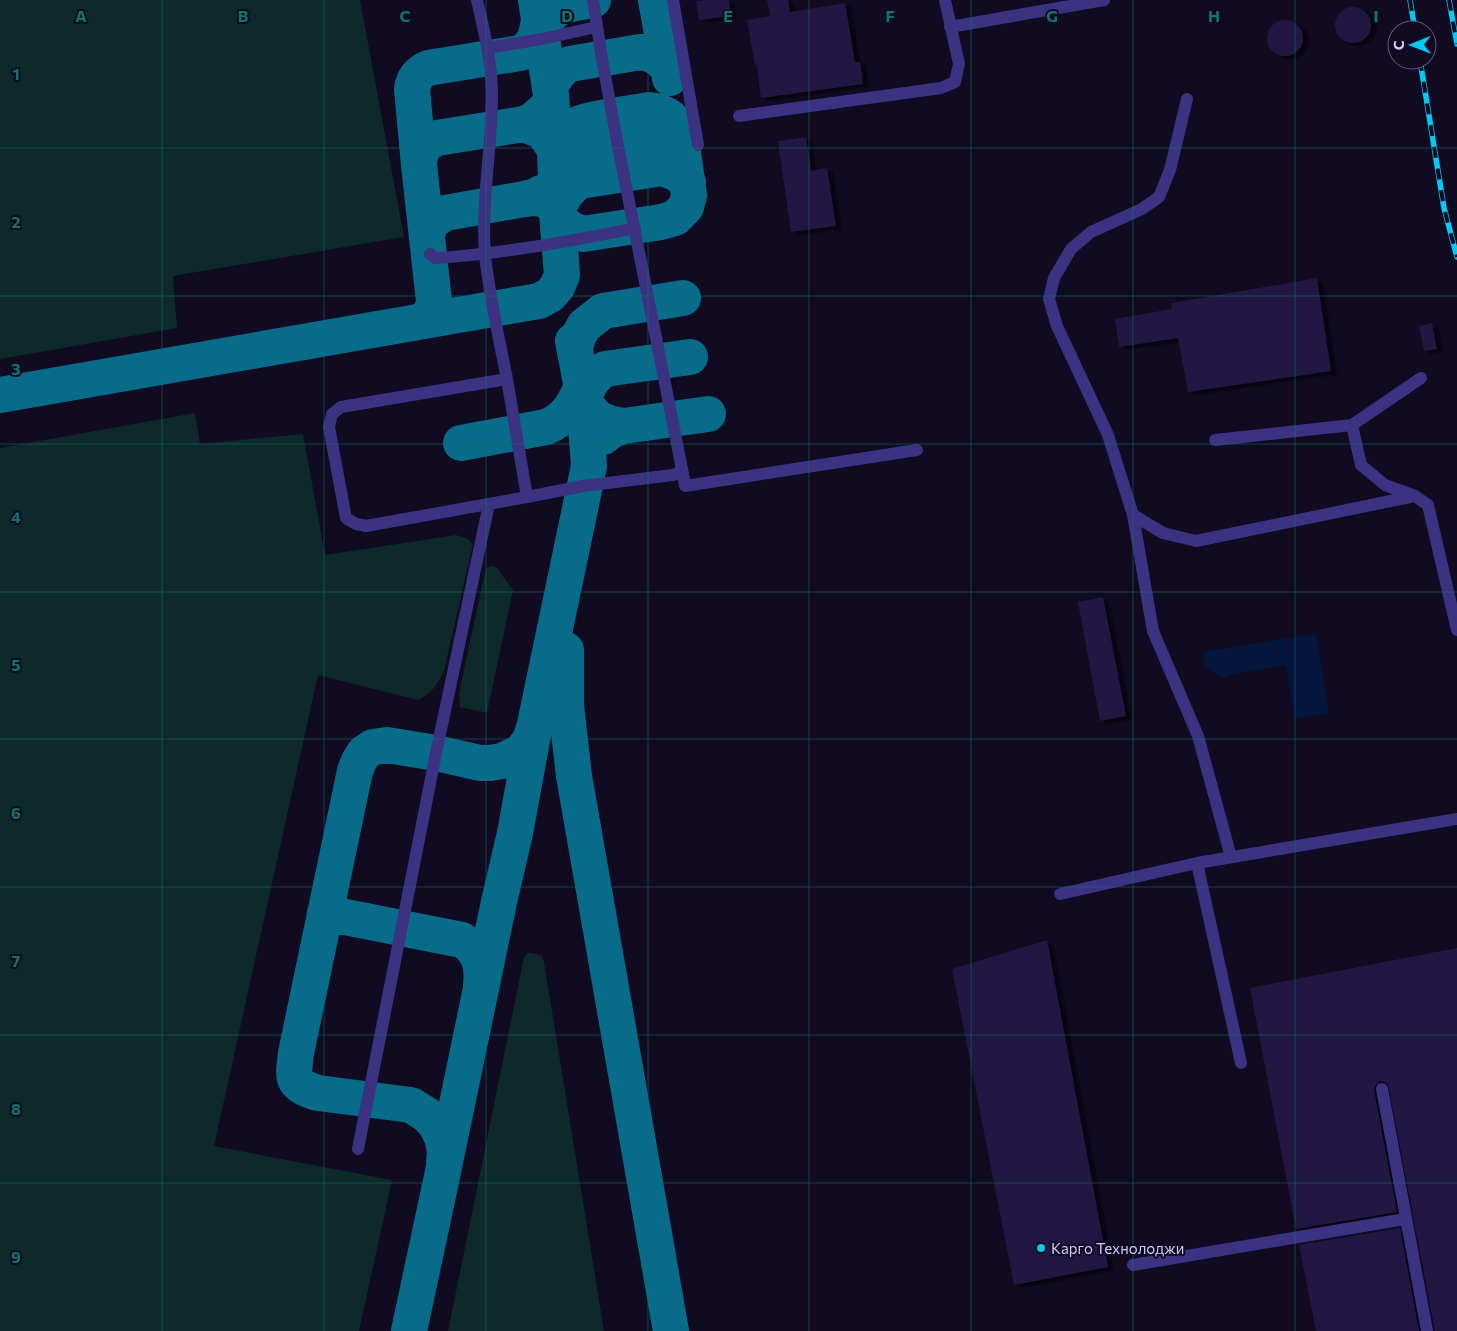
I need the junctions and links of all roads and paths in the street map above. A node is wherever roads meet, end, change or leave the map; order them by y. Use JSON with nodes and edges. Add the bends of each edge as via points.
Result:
{"nodes":[{"id":1,"x":477,"y":0,"type":"edge"},
{"id":2,"x":593,"y":0,"type":"edge"},
{"id":3,"x":673,"y":0,"type":"edge"},
{"id":4,"x":945,"y":0,"type":"edge"},
{"id":5,"x":1104,"y":0,"type":"edge"},
{"id":6,"x":596,"y":27,"type":"junction"},
{"id":7,"x":950,"y":27,"type":"junction"},
{"id":8,"x":488,"y":48,"type":"junction"},
{"id":9,"x":1187,"y":99,"type":"dead end"},
{"id":10,"x":739,"y":116,"type":"dead end"},
{"id":11,"x":698,"y":145,"type":"dead end"},
{"id":12,"x":634,"y":228,"type":"junction"},
{"id":13,"x":430,"y":254,"type":"dead end"},
{"id":14,"x":485,"y":254,"type":"junction"},
{"id":15,"x":1421,"y":378,"type":"dead end"},
{"id":16,"x":507,"y":379,"type":"junction"},
{"id":17,"x":1352,"y":425,"type":"junction"},
{"id":18,"x":1215,"y":440,"type":"dead end"},
{"id":19,"x":917,"y":450,"type":"dead end"},
{"id":20,"x":682,"y":468,"type":"junction"},
{"id":21,"x":1415,"y":496,"type":"junction"},
{"id":22,"x":527,"y":497,"type":"junction"},
{"id":23,"x":489,"y":504,"type":"junction"},
{"id":24,"x":1133,"y":515,"type":"junction"},
{"id":25,"x":1457,"y":630,"type":"edge"},
{"id":26,"x":1457,"y":819,"type":"edge"},
{"id":27,"x":1231,"y":857,"type":"junction"},
{"id":28,"x":1197,"y":863,"type":"junction"},
{"id":29,"x":1060,"y":894,"type":"dead end"},
{"id":30,"x":1240,"y":1064,"type":"dead end"},
{"id":31,"x":1382,"y":1089,"type":"dead end"},
{"id":32,"x":358,"y":1149,"type":"dead end"},
{"id":33,"x":1405,"y":1219,"type":"junction"},
{"id":34,"x":1133,"y":1265,"type":"dead end"},
{"id":35,"x":1426,"y":1331,"type":"edge"}],
"edges":[{"from":1,"to":8,"type":"lane"},
{"from":2,"to":6,"type":"lane"},
{"from":3,"to":11,"type":"lane"},
{"from":4,"to":7,"type":"lane"},
{"from":5,"to":7,"type":"lane"},
{"from":6,"to":8,"type":"lane"},
{"from":6,"to":12,"type":"lane"},
{"from":7,"to":10,"type":"lane","via":[[959,64],[955,82],[942,88]]},
{"from":8,"to":14,"type":"lane","via":[[492,93]]},
{"from":9,"to":24,"type":"lane","via":[[1170,170],[1159,197],[1142,209],[1091,232],[1070,249],[1054,278],[1049,299],[1057,326],[1108,435]]},
{"from":12,"to":14,"type":"lane"},
{"from":12,"to":20,"type":"lane"},
{"from":13,"to":14,"type":"lane","via":[[435,258]]},
{"from":14,"to":16,"type":"lane"},
{"from":15,"to":17,"type":"lane"},
{"from":16,"to":22,"type":"lane"},
{"from":16,"to":23,"type":"lane","via":[[342,406],[332,414],[330,427],[346,518],[356,524],[366,526]]},
{"from":17,"to":18,"type":"lane"},
{"from":17,"to":21,"type":"lane","via":[[1361,465],[1385,485]]},
{"from":19,"to":20,"type":"lane","via":[[685,486]]},
{"from":20,"to":22,"type":"lane","via":[[673,475],[583,486]]},
{"from":21,"to":24,"type":"lane","via":[[1196,541],[1163,533]]},
{"from":21,"to":25,"type":"lane","via":[[1428,505]]},
{"from":22,"to":23,"type":"lane"},
{"from":23,"to":32,"type":"lane"},
{"from":24,"to":27,"type":"lane","via":[[1153,631],[1198,736]]},
{"from":26,"to":27,"type":"lane"},
{"from":27,"to":28,"type":"lane"},
{"from":28,"to":29,"type":"lane"},
{"from":28,"to":30,"type":"lane"},
{"from":31,"to":33,"type":"lane"},
{"from":33,"to":34,"type":"lane"},
{"from":33,"to":35,"type":"lane"}]}
